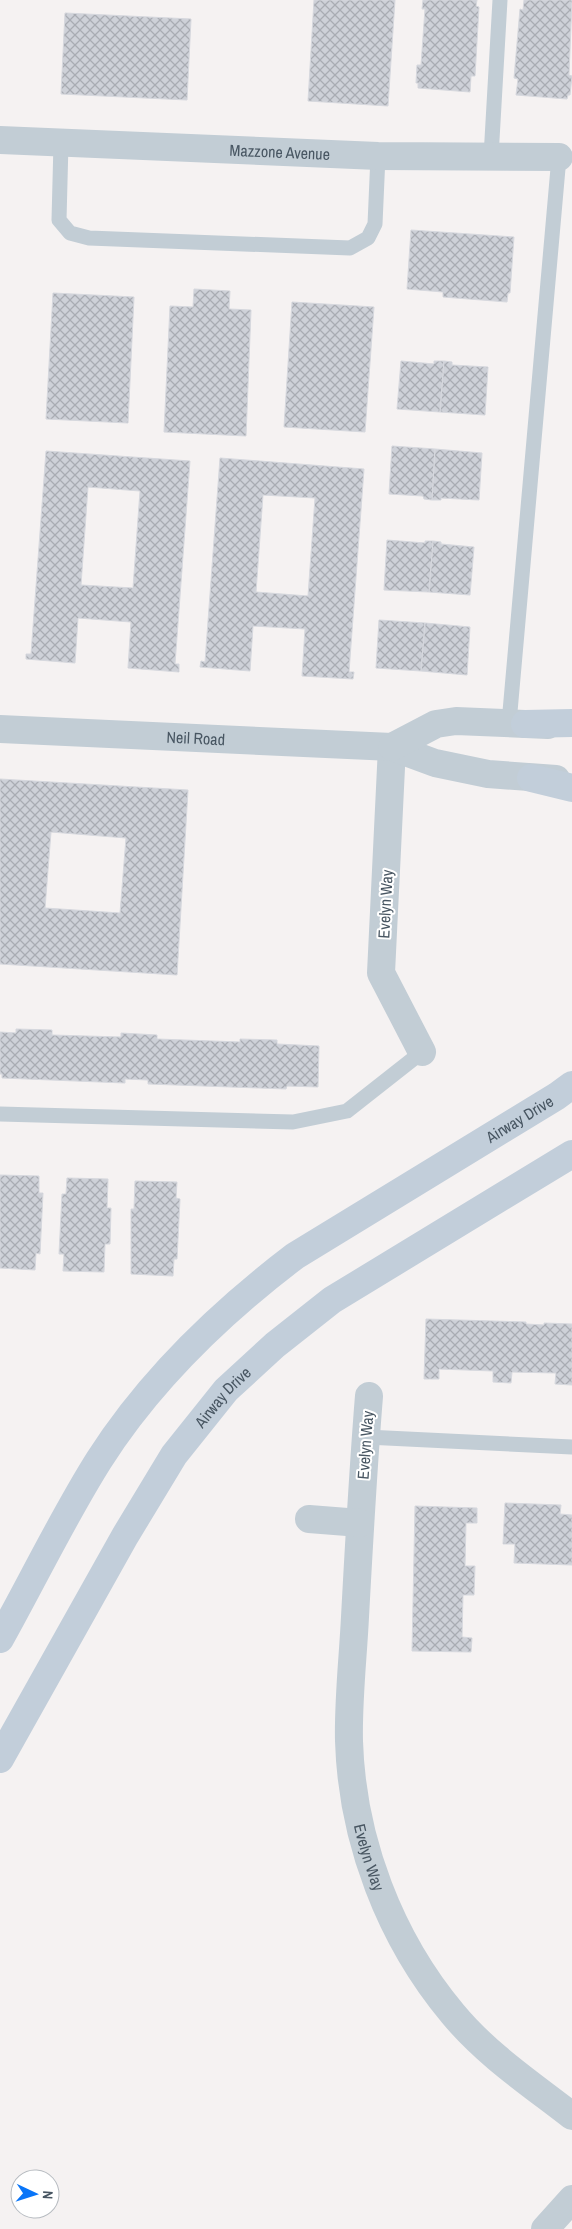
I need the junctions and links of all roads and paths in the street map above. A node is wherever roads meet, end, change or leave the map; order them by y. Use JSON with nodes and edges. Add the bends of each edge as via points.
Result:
{"nodes":[{"id":1,"x":500,"y":0,"type":"edge"},
{"id":2,"x":0,"y":140,"type":"edge"},
{"id":3,"x":61,"y":143,"type":"junction"},
{"id":4,"x":378,"y":156,"type":"junction"},
{"id":5,"x":491,"y":157,"type":"junction"},
{"id":6,"x":566,"y":157,"type":"edge"},
{"id":7,"x":517,"y":724,"type":"junction"},
{"id":8,"x":572,"y":725,"type":"edge"},
{"id":9,"x":0,"y":729,"type":"edge"},
{"id":10,"x":392,"y":747,"type":"junction"},
{"id":11,"x":531,"y":778,"type":"junction"},
{"id":12,"x":572,"y":780,"type":"edge"},
{"id":13,"x":572,"y":788,"type":"edge"},
{"id":14,"x":422,"y":1052,"type":"joint"},
{"id":15,"x":572,"y":1085,"type":"edge"},
{"id":16,"x":0,"y":1114,"type":"edge"},
{"id":17,"x":572,"y":1154,"type":"edge"},
{"id":18,"x":572,"y":1159,"type":"edge"},
{"id":19,"x":545,"y":1171,"type":"junction"},
{"id":20,"x":369,"y":1396,"type":"dead end"},
{"id":21,"x":366,"y":1438,"type":"junction"},
{"id":22,"x":572,"y":1448,"type":"edge"},
{"id":23,"x":309,"y":1519,"type":"dead end"},
{"id":24,"x":360,"y":1523,"type":"junction"},
{"id":25,"x":0,"y":1639,"type":"edge"},
{"id":26,"x":0,"y":1759,"type":"edge"},
{"id":27,"x":572,"y":2116,"type":"edge"},
{"id":28,"x":572,"y":2199,"type":"edge"},
{"id":29,"x":544,"y":2229,"type":"edge"}],
"edges":[{"from":1,"to":5,"type":"lane"},
{"from":2,"to":3,"type":"street","name":"Mazzone Avenue"},
{"from":3,"to":4,"type":"street","name":"Mazzone Avenue"},
{"from":3,"to":4,"type":"lane","via":[[59,220],[70,233],[89,238],[350,248],[368,238],[375,224]]},
{"from":4,"to":5,"type":"street","name":"Mazzone Avenue"},
{"from":5,"to":6,"type":"street","name":"Mazzone Avenue"},
{"from":6,"to":7,"type":"lane"},
{"from":7,"to":8,"type":"main road"},
{"from":7,"to":10,"type":"street","via":[[456,721],[436,724]]},
{"from":9,"to":10,"type":"street","name":"Neil Road"},
{"from":10,"to":11,"type":"street","name":"Neil Road","via":[[435,763],[488,774]]},
{"from":10,"to":14,"type":"street","name":"Evelyn Way","via":[[381,973]]},
{"from":11,"to":12,"type":"street","name":"Neil Road"},
{"from":11,"to":13,"type":"main road"},
{"from":14,"to":16,"type":"lane","via":[[347,1110],[293,1122]]},
{"from":15,"to":25,"type":"main road","name":"Airway Drive","via":[[295,1256],[206,1331],[170,1367],[131,1414],[99,1460]]},
{"from":17,"to":19,"type":"main road","name":"Airway Drive"},
{"from":18,"to":19,"type":"main road"},
{"from":19,"to":26,"type":"main road","name":"Airway Drive","via":[[332,1300],[275,1345],[226,1390],[174,1455]]},
{"from":20,"to":21,"type":"street","name":"Evelyn Way"},
{"from":21,"to":22,"type":"lane"},
{"from":21,"to":24,"type":"street","name":"Evelyn Way"},
{"from":23,"to":24,"type":"street"},
{"from":24,"to":27,"type":"street","name":"Evelyn Way","via":[[349,1741],[356,1803],[368,1858],[390,1915],[418,1966],[454,2014],[495,2057]]},
{"from":28,"to":29,"type":"street"}]}
